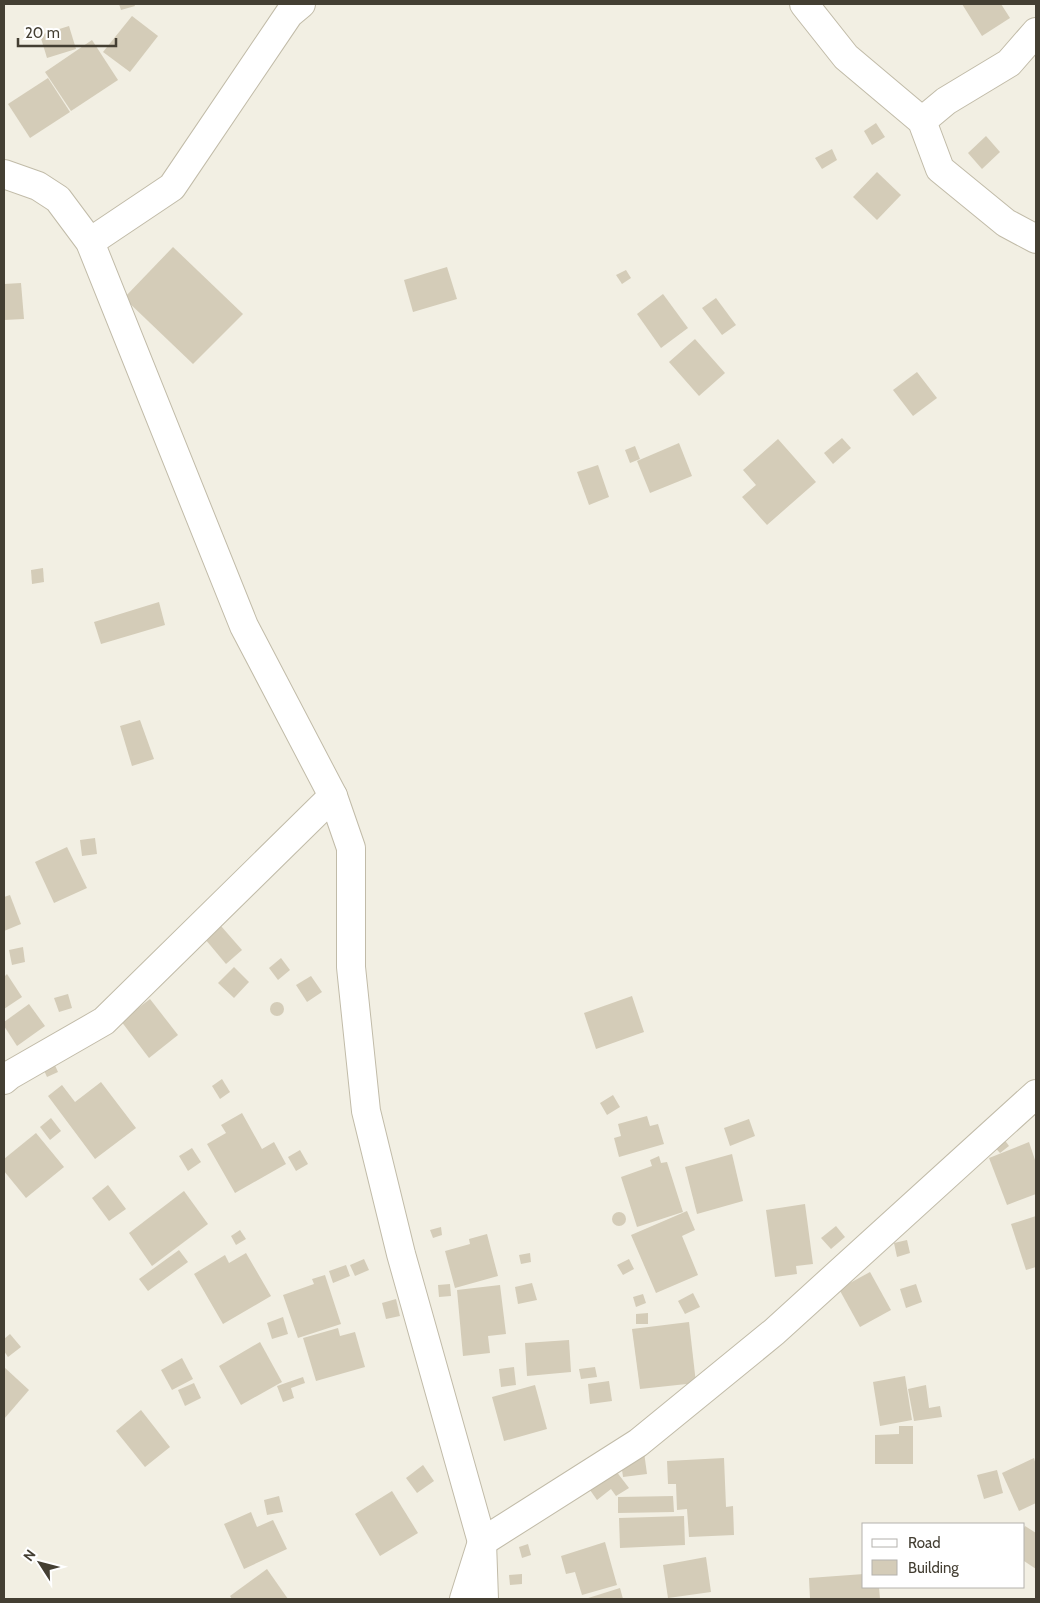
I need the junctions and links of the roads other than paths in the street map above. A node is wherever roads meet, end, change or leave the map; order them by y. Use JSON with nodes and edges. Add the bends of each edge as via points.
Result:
{"nodes":[{"id":1,"x":300,"y":4,"type":"edge"},
{"id":2,"x":804,"y":4,"type":"edge"},
{"id":3,"x":1036,"y":32,"type":"edge"},
{"id":4,"x":922,"y":121,"type":"junction"},
{"id":5,"x":4,"y":174,"type":"edge"},
{"id":6,"x":1036,"y":239,"type":"edge"},
{"id":7,"x":90,"y":242,"type":"junction"},
{"id":8,"x":333,"y":796,"type":"junction"},
{"id":9,"x":4,"y":1080,"type":"edge"},
{"id":10,"x":1036,"y":1094,"type":"edge"},
{"id":11,"x":482,"y":1542,"type":"junction"},
{"id":12,"x":464,"y":1599,"type":"edge"},
{"id":13,"x":484,"y":1599,"type":"edge"}],
"edges":[{"from":1,"to":7,"type":"street","via":[[289,14],[172,187]]},
{"from":2,"to":4,"type":"street","via":[[846,57]]},
{"from":3,"to":4,"type":"street","via":[[1009,64],[946,101]]},
{"from":4,"to":6,"type":"street","via":[[940,169],[1006,223]]},
{"from":5,"to":7,"type":"street","via":[[38,186],[58,199]]},
{"from":7,"to":8,"type":"street","via":[[244,626]]},
{"from":8,"to":9,"type":"street","via":[[104,1021]]},
{"from":8,"to":11,"type":"street","via":[[351,848],[351,967],[366,1110],[400,1254]]},
{"from":10,"to":11,"type":"street","via":[[774,1332],[638,1443]]},
{"from":11,"to":12,"type":"street"},
{"from":11,"to":13,"type":"street"}]}
